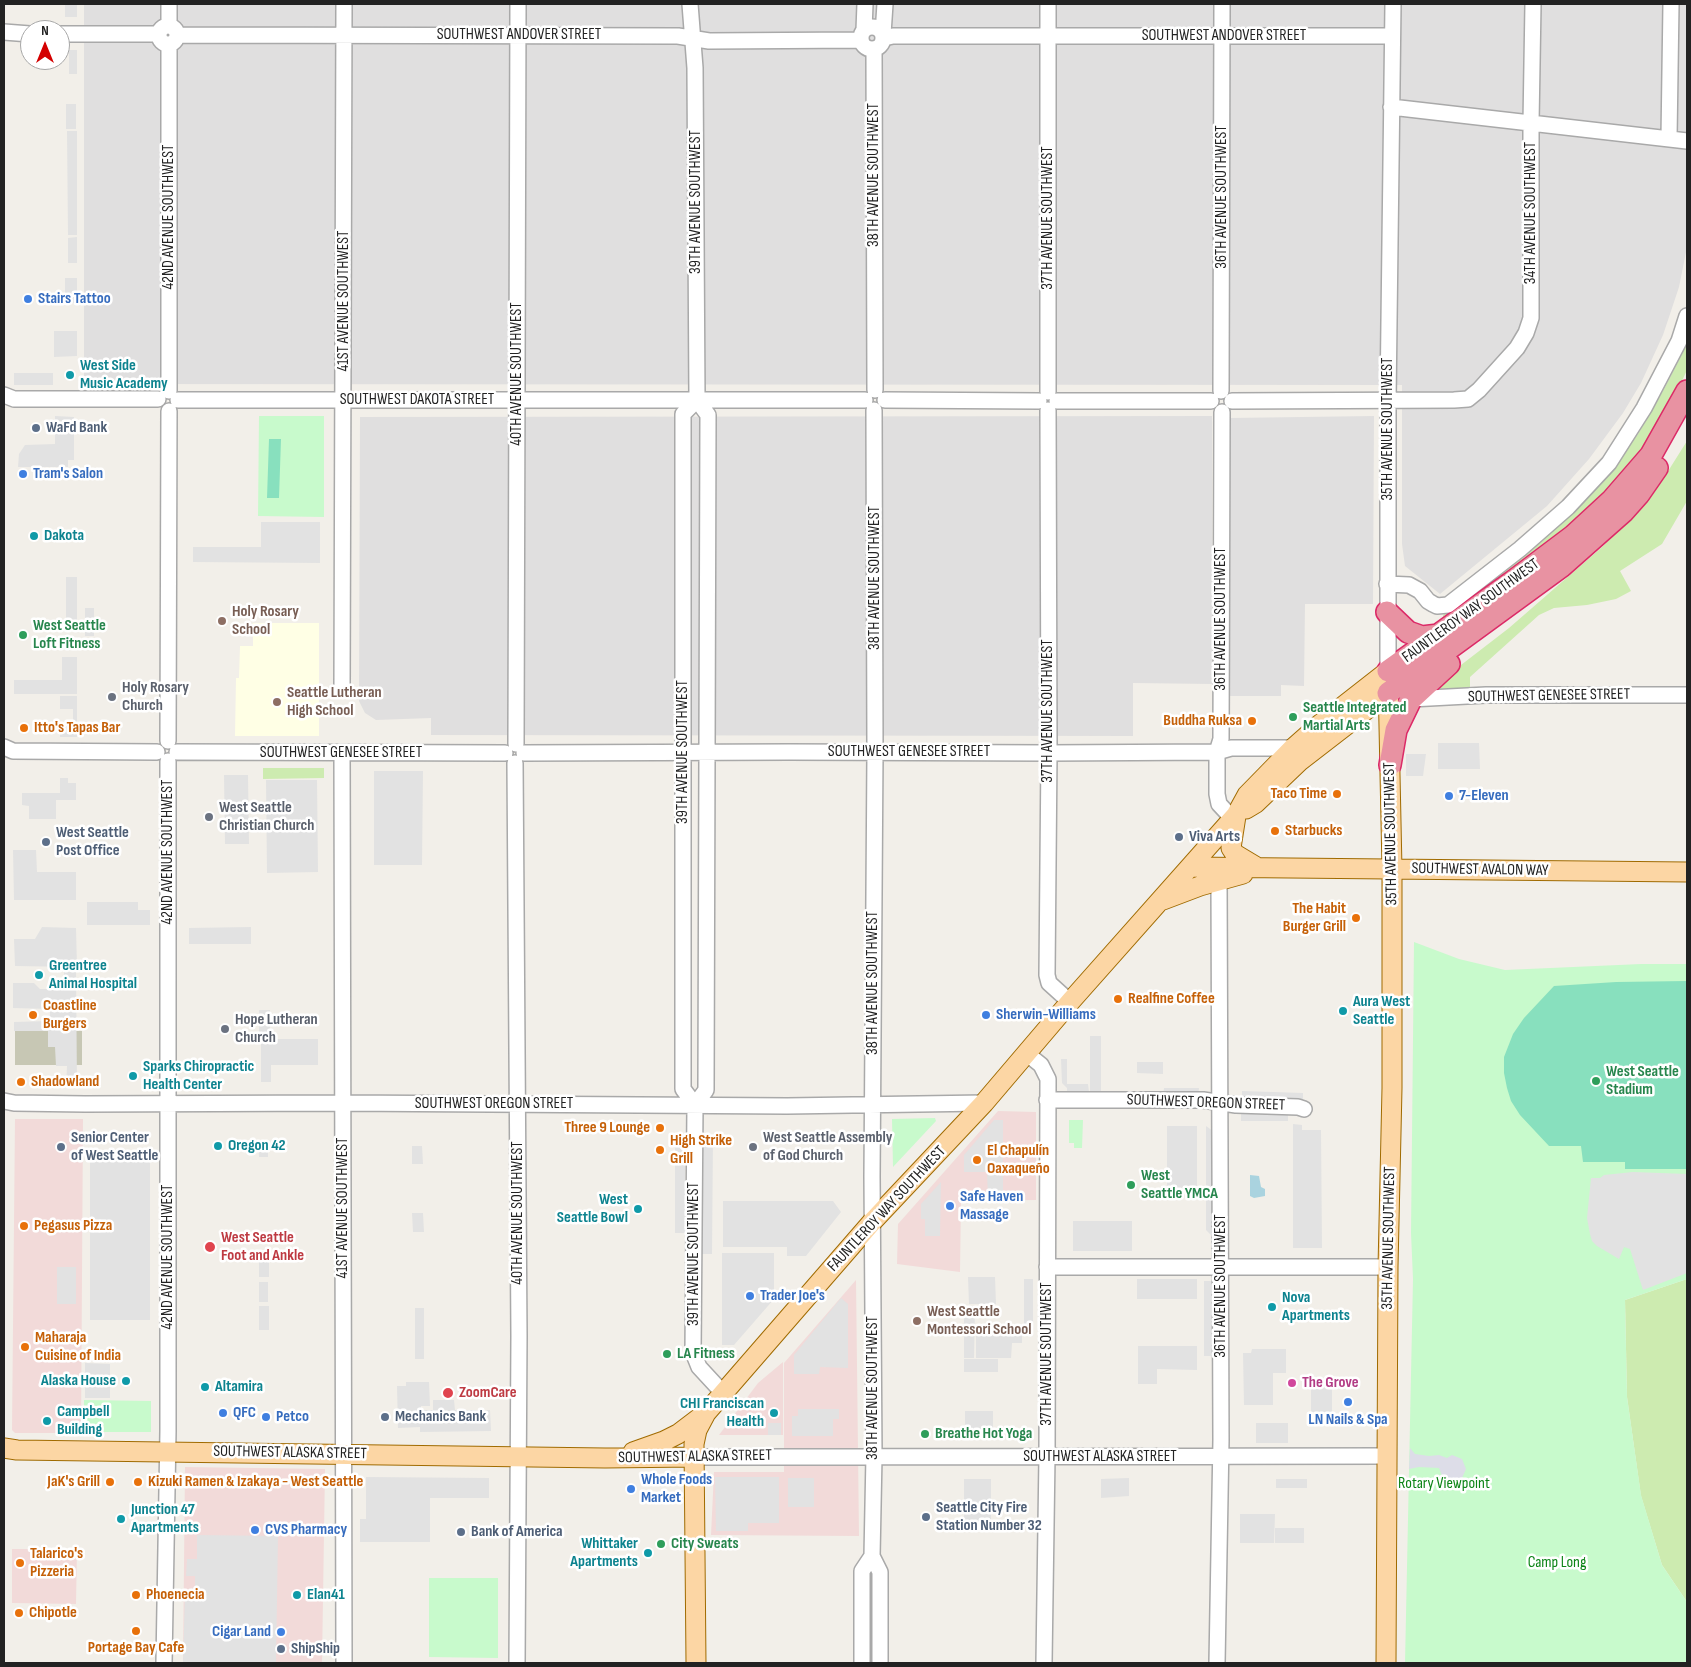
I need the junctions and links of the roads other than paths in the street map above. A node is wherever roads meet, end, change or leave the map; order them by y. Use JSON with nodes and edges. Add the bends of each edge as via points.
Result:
{"nodes":[{"id":1,"x":169,"y":4,"type":"edge"},
{"id":2,"x":344,"y":4,"type":"edge"},
{"id":3,"x":518,"y":4,"type":"edge"},
{"id":4,"x":690,"y":4,"type":"edge"},
{"id":5,"x":865,"y":4,"type":"edge"},
{"id":6,"x":884,"y":4,"type":"edge"},
{"id":7,"x":1048,"y":4,"type":"edge"},
{"id":8,"x":1222,"y":4,"type":"edge"},
{"id":9,"x":1393,"y":4,"type":"edge"},
{"id":10,"x":1533,"y":4,"type":"edge"},
{"id":11,"x":1671,"y":4,"type":"edge"},
{"id":12,"x":4,"y":32,"type":"edge"},
{"id":13,"x":20,"y":33,"type":"edge"},
{"id":14,"x":70,"y":34,"type":"edge"},
{"id":15,"x":169,"y":35,"type":"junction"},
{"id":16,"x":344,"y":35,"type":"junction"},
{"id":17,"x":518,"y":35,"type":"junction"},
{"id":18,"x":862,"y":35,"type":"junction"},
{"id":19,"x":883,"y":36,"type":"junction"},
{"id":20,"x":1048,"y":36,"type":"junction"},
{"id":21,"x":1222,"y":36,"type":"junction"},
{"id":22,"x":1392,"y":36,"type":"junction"},
{"id":23,"x":692,"y":38,"type":"junction"},
{"id":24,"x":874,"y":50,"type":"junction"},
{"id":25,"x":1391,"y":107,"type":"junction"},
{"id":26,"x":1531,"y":123,"type":"junction"},
{"id":27,"x":1669,"y":138,"type":"junction"},
{"id":28,"x":1687,"y":141,"type":"edge"},
{"id":29,"x":1687,"y":316,"type":"edge"},
{"id":30,"x":1687,"y":391,"type":"edge"},
{"id":31,"x":4,"y":395,"type":"edge"},
{"id":32,"x":1468,"y":398,"type":"joint"},
{"id":33,"x":168,"y":400,"type":"junction"},
{"id":34,"x":344,"y":400,"type":"junction"},
{"id":35,"x":517,"y":400,"type":"junction"},
{"id":36,"x":697,"y":400,"type":"junction"},
{"id":37,"x":875,"y":400,"type":"junction"},
{"id":38,"x":1048,"y":401,"type":"junction"},
{"id":39,"x":1221,"y":401,"type":"junction"},
{"id":40,"x":1388,"y":401,"type":"junction"},
{"id":41,"x":1687,"y":422,"type":"edge"},
{"id":42,"x":1387,"y":584,"type":"junction"},
{"id":43,"x":1510,"y":605,"type":"junction"},
{"id":44,"x":1387,"y":612,"type":"junction"},
{"id":45,"x":1439,"y":635,"type":"junction"},
{"id":46,"x":1388,"y":671,"type":"junction"},
{"id":47,"x":342,"y":689,"type":"dead end"},
{"id":48,"x":1388,"y":693,"type":"junction"},
{"id":49,"x":1687,"y":695,"type":"edge"},
{"id":50,"x":1411,"y":699,"type":"junction"},
{"id":51,"x":4,"y":747,"type":"edge"},
{"id":52,"x":1293,"y":748,"type":"junction"},
{"id":53,"x":167,"y":752,"type":"junction"},
{"id":54,"x":683,"y":752,"type":"junction"},
{"id":55,"x":707,"y":752,"type":"junction"},
{"id":56,"x":875,"y":752,"type":"junction"},
{"id":57,"x":1218,"y":752,"type":"junction"},
{"id":58,"x":342,"y":753,"type":"junction"},
{"id":59,"x":1049,"y":753,"type":"junction"},
{"id":60,"x":515,"y":754,"type":"junction"},
{"id":61,"x":1390,"y":765,"type":"junction"},
{"id":62,"x":1235,"y":817,"type":"junction"},
{"id":63,"x":1190,"y":867,"type":"junction"},
{"id":64,"x":1264,"y":867,"type":"junction"},
{"id":65,"x":1392,"y":869,"type":"junction"},
{"id":66,"x":1687,"y":872,"type":"edge"},
{"id":67,"x":1222,"y":873,"type":"junction"},
{"id":68,"x":1159,"y":901,"type":"junction"},
{"id":69,"x":1070,"y":1002,"type":"junction"},
{"id":70,"x":1026,"y":1053,"type":"junction"},
{"id":71,"x":1047,"y":1100,"type":"junction"},
{"id":72,"x":4,"y":1101,"type":"edge"},
{"id":73,"x":342,"y":1103,"type":"junction"},
{"id":74,"x":984,"y":1103,"type":"junction"},
{"id":75,"x":1220,"y":1103,"type":"junction"},
{"id":76,"x":168,"y":1104,"type":"junction"},
{"id":77,"x":517,"y":1104,"type":"junction"},
{"id":78,"x":695,"y":1104,"type":"junction"},
{"id":79,"x":872,"y":1105,"type":"junction"},
{"id":80,"x":1304,"y":1109,"type":"dead end"},
{"id":81,"x":872,"y":1222,"type":"junction"},
{"id":82,"x":1047,"y":1267,"type":"junction"},
{"id":83,"x":1221,"y":1267,"type":"junction"},
{"id":84,"x":1388,"y":1267,"type":"junction"},
{"id":85,"x":723,"y":1393,"type":"junction"},
{"id":86,"x":706,"y":1413,"type":"junction"},
{"id":87,"x":4,"y":1448,"type":"edge"},
{"id":88,"x":168,"y":1452,"type":"junction"},
{"id":89,"x":344,"y":1454,"type":"junction"},
{"id":90,"x":519,"y":1456,"type":"junction"},
{"id":91,"x":874,"y":1456,"type":"junction"},
{"id":92,"x":1047,"y":1456,"type":"junction"},
{"id":93,"x":1220,"y":1456,"type":"junction"},
{"id":94,"x":1387,"y":1456,"type":"junction"},
{"id":95,"x":694,"y":1457,"type":"junction"},
{"id":96,"x":604,"y":1458,"type":"junction"},
{"id":97,"x":872,"y":1556,"type":"junction"},
{"id":98,"x":164,"y":1663,"type":"edge"},
{"id":99,"x":344,"y":1663,"type":"edge"},
{"id":100,"x":517,"y":1663,"type":"edge"},
{"id":101,"x":696,"y":1663,"type":"edge"},
{"id":102,"x":862,"y":1663,"type":"edge"},
{"id":103,"x":880,"y":1663,"type":"edge"},
{"id":104,"x":1044,"y":1663,"type":"edge"},
{"id":105,"x":1217,"y":1663,"type":"edge"},
{"id":106,"x":1386,"y":1663,"type":"edge"}],
"edges":[{"from":1,"to":15,"type":"street","name":"42ND AVENUE SOUTHWEST"},
{"from":2,"to":16,"type":"street","name":"41ST AVENUE SOUTHWEST"},
{"from":3,"to":17,"type":"street","name":"40TH AVENUE SOUTHWEST"},
{"from":4,"to":23,"type":"street","name":"39TH AVENUE SOUTHWEST"},
{"from":5,"to":18,"type":"street"},
{"from":6,"to":19,"type":"street"},
{"from":7,"to":20,"type":"street","name":"37TH AVENUE SOUTHWEST"},
{"from":8,"to":21,"type":"street","name":"36TH AVENUE SOUTHWEST"},
{"from":9,"to":22,"type":"street","name":"35TH AVENUE SOUTHWEST"},
{"from":10,"to":26,"type":"street","name":"34TH AVENUE SOUTHWEST"},
{"from":11,"to":27,"type":"street"},
{"from":12,"to":13,"type":"street"},
{"from":14,"to":15,"type":"street","name":"SOUTHWEST ANDOVER STREET"},
{"from":15,"to":16,"type":"street","name":"SOUTHWEST ANDOVER STREET"},
{"from":15,"to":33,"type":"street","name":"42ND AVENUE SOUTHWEST"},
{"from":16,"to":17,"type":"street","name":"SOUTHWEST ANDOVER STREET"},
{"from":16,"to":34,"type":"street","name":"41ST AVENUE SOUTHWEST"},
{"from":17,"to":23,"type":"street","name":"SOUTHWEST ANDOVER STREET"},
{"from":17,"to":35,"type":"street","name":"40TH AVENUE SOUTHWEST"},
{"from":18,"to":19,"type":"street","via":[[874,27]]},
{"from":18,"to":23,"type":"street","name":"SOUTHWEST ANDOVER STREET","via":[[709,41]]},
{"from":18,"to":24,"type":"street","via":[[865,47]]},
{"from":19,"to":20,"type":"street","name":"SOUTHWEST ANDOVER STREET"},
{"from":19,"to":24,"type":"street","via":[[882,44]]},
{"from":20,"to":21,"type":"street","name":"SOUTHWEST ANDOVER STREET"},
{"from":20,"to":38,"type":"street","name":"37TH AVENUE SOUTHWEST"},
{"from":21,"to":22,"type":"street","name":"SOUTHWEST ANDOVER STREET"},
{"from":21,"to":39,"type":"street","name":"36TH AVENUE SOUTHWEST"},
{"from":22,"to":25,"type":"street","name":"35TH AVENUE SOUTHWEST"},
{"from":23,"to":36,"type":"street","name":"39TH AVENUE SOUTHWEST"},
{"from":24,"to":37,"type":"street","name":"38TH AVENUE SOUTHWEST"},
{"from":25,"to":26,"type":"street"},
{"from":25,"to":40,"type":"street","name":"35TH AVENUE SOUTHWEST"},
{"from":26,"to":27,"type":"street"},
{"from":26,"to":32,"type":"street","name":"34TH AVENUE SOUTHWEST","via":[[1531,318],[1518,348]]},
{"from":27,"to":28,"type":"street"},
{"from":29,"to":42,"type":"street","name":"FAUNTLEROY WAY SOUTHWEST","via":[[1679,341],[1644,408],[1608,463],[1568,507],[1448,605],[1433,604],[1409,585]]},
{"from":30,"to":45,"type":"highway","name":"FAUNTLEROY WAY SOUTHWEST","via":[[1651,455],[1612,500],[1573,536]]},
{"from":31,"to":33,"type":"street","name":"SOUTHWEST DAKOTA STREET","via":[[14,399]]},
{"from":32,"to":40,"type":"street","name":"SOUTHWEST DAKOTA STREET"},
{"from":33,"to":34,"type":"street","name":"SOUTHWEST DAKOTA STREET"},
{"from":33,"to":53,"type":"street","name":"42ND AVENUE SOUTHWEST"},
{"from":34,"to":35,"type":"street","name":"SOUTHWEST DAKOTA STREET"},
{"from":34,"to":47,"type":"street","name":"41ST AVENUE SOUTHWEST"},
{"from":35,"to":36,"type":"street","name":"SOUTHWEST DAKOTA STREET"},
{"from":35,"to":60,"type":"street","name":"40TH AVENUE SOUTHWEST"},
{"from":36,"to":37,"type":"street","name":"SOUTHWEST DAKOTA STREET"},
{"from":36,"to":54,"type":"street","name":"39TH AVENUE SOUTHWEST","via":[[684,414]]},
{"from":36,"to":55,"type":"street","name":"39TH AVENUE SOUTHWEST","via":[[708,415]]},
{"from":37,"to":38,"type":"street","name":"SOUTHWEST DAKOTA STREET"},
{"from":37,"to":56,"type":"street","name":"38TH AVENUE SOUTHWEST"},
{"from":38,"to":39,"type":"street","name":"SOUTHWEST DAKOTA STREET"},
{"from":38,"to":59,"type":"street","name":"37TH AVENUE SOUTHWEST"},
{"from":39,"to":40,"type":"street","name":"SOUTHWEST DAKOTA STREET"},
{"from":39,"to":57,"type":"street","name":"36TH AVENUE SOUTHWEST","via":[[1221,739]]},
{"from":40,"to":42,"type":"street","name":"35TH AVENUE SOUTHWEST"},
{"from":41,"to":43,"type":"highway","name":"FAUNTLEROY WAY SOUTHWEST","via":[[1645,486],[1623,512],[1562,566]]},
{"from":42,"to":44,"type":"street","name":"35TH AVENUE SOUTHWEST"},
{"from":43,"to":48,"type":"highway","name":"FAUNTLEROY WAY SOUTHWEST"},
{"from":43,"to":50,"type":"highway","via":[[1478,640]]},
{"from":44,"to":45,"type":"highway","via":[[1408,632],[1422,637]]},
{"from":44,"to":46,"type":"street","name":"35TH AVENUE SOUTHWEST"},
{"from":45,"to":46,"type":"highway","name":"FAUNTLEROY WAY SOUTHWEST"},
{"from":46,"to":48,"type":"main road","name":"35TH AVENUE SOUTHWEST"},
{"from":46,"to":52,"type":"main road","name":"FAUNTLEROY WAY SOUTHWEST"},
{"from":48,"to":61,"type":"main road","name":"35TH AVENUE SOUTHWEST"},
{"from":48,"to":62,"type":"main road","name":"FAUNTLEROY WAY SOUTHWEST","via":[[1300,761],[1256,803]]},
{"from":49,"to":50,"type":"street","name":"SOUTHWEST GENESEE STREET"},
{"from":50,"to":61,"type":"highway","via":[[1396,730]]},
{"from":51,"to":53,"type":"street","name":"SOUTHWEST GENESEE STREET","via":[[12,751]]},
{"from":52,"to":57,"type":"street","name":"SOUTHWEST GENESEE STREET","via":[[1231,748]]},
{"from":52,"to":62,"type":"main road","name":"FAUNTLEROY WAY SOUTHWEST","via":[[1247,795]]},
{"from":53,"to":58,"type":"street","name":"SOUTHWEST GENESEE STREET"},
{"from":53,"to":76,"type":"street","name":"42ND AVENUE SOUTHWEST"},
{"from":54,"to":55,"type":"street","name":"SOUTHWEST GENESEE STREET"},
{"from":54,"to":60,"type":"street","name":"SOUTHWEST GENESEE STREET"},
{"from":54,"to":78,"type":"street","name":"39TH AVENUE SOUTHWEST","via":[[683,1089]]},
{"from":55,"to":56,"type":"street","name":"SOUTHWEST GENESEE STREET"},
{"from":55,"to":78,"type":"street","name":"39TH AVENUE SOUTHWEST","via":[[706,1090]]},
{"from":56,"to":59,"type":"street","name":"SOUTHWEST GENESEE STREET"},
{"from":56,"to":79,"type":"street","name":"38TH AVENUE SOUTHWEST"},
{"from":57,"to":59,"type":"street","name":"SOUTHWEST GENESEE STREET"},
{"from":57,"to":62,"type":"street","name":"36TH AVENUE SOUTHWEST","via":[[1217,800]]},
{"from":58,"to":60,"type":"street","name":"SOUTHWEST GENESEE STREET"},
{"from":58,"to":73,"type":"street","name":"41ST AVENUE SOUTHWEST"},
{"from":59,"to":69,"type":"street","name":"37TH AVENUE SOUTHWEST","via":[[1047,975],[1049,983]]},
{"from":60,"to":77,"type":"street","name":"40TH AVENUE SOUTHWEST"},
{"from":61,"to":65,"type":"main road","name":"35TH AVENUE SOUTHWEST"},
{"from":62,"to":63,"type":"main road","name":"FAUNTLEROY WAY SOUTHWEST"},
{"from":62,"to":64,"type":"main road","via":[[1231,848],[1235,854]]},
{"from":63,"to":67,"type":"main road","name":"SOUTHWEST AVALON WAY"},
{"from":63,"to":68,"type":"main road","name":"FAUNTLEROY WAY SOUTHWEST"},
{"from":64,"to":65,"type":"main road","name":"SOUTHWEST AVALON WAY"},
{"from":64,"to":67,"type":"main road","name":"SOUTHWEST AVALON WAY"},
{"from":65,"to":66,"type":"main road","name":"SOUTHWEST AVALON WAY"},
{"from":65,"to":84,"type":"main road","name":"35TH AVENUE SOUTHWEST"},
{"from":67,"to":68,"type":"main road","name":"SOUTHWEST AVALON WAY"},
{"from":67,"to":75,"type":"street","name":"36TH AVENUE SOUTHWEST"},
{"from":68,"to":69,"type":"main road","name":"FAUNTLEROY WAY SOUTHWEST"},
{"from":69,"to":70,"type":"main road","name":"FAUNTLEROY WAY SOUTHWEST"},
{"from":70,"to":71,"type":"street","name":"37TH AVENUE SOUTHWEST","via":[[1044,1070],[1048,1079]]},
{"from":70,"to":74,"type":"main road","name":"FAUNTLEROY WAY SOUTHWEST"},
{"from":71,"to":75,"type":"street","name":"SOUTHWEST OREGON STREET","via":[[1203,1100]]},
{"from":71,"to":82,"type":"street","name":"37TH AVENUE SOUTHWEST"},
{"from":72,"to":76,"type":"street","name":"SOUTHWEST OREGON STREET"},
{"from":73,"to":76,"type":"street","name":"SOUTHWEST OREGON STREET"},
{"from":73,"to":77,"type":"street","name":"SOUTHWEST OREGON STREET"},
{"from":73,"to":89,"type":"street","name":"41ST AVENUE SOUTHWEST"},
{"from":74,"to":79,"type":"street","name":"SOUTHWEST OREGON STREET"},
{"from":74,"to":81,"type":"main road","name":"FAUNTLEROY WAY SOUTHWEST"},
{"from":75,"to":80,"type":"street","name":"SOUTHWEST OREGON STREET"},
{"from":75,"to":83,"type":"street","name":"36TH AVENUE SOUTHWEST"},
{"from":76,"to":88,"type":"street","name":"42ND AVENUE SOUTHWEST"},
{"from":77,"to":78,"type":"street","name":"SOUTHWEST OREGON STREET"},
{"from":77,"to":90,"type":"street","name":"40TH AVENUE SOUTHWEST"},
{"from":78,"to":79,"type":"street","name":"SOUTHWEST OREGON STREET"},
{"from":78,"to":85,"type":"street","name":"39TH AVENUE SOUTHWEST","via":[[693,1352],[699,1368]]},
{"from":79,"to":81,"type":"street","name":"38TH AVENUE SOUTHWEST"},
{"from":81,"to":85,"type":"main road","name":"FAUNTLEROY WAY SOUTHWEST"},
{"from":81,"to":91,"type":"street","name":"38TH AVENUE SOUTHWEST"},
{"from":82,"to":83,"type":"street"},
{"from":82,"to":92,"type":"street","name":"37TH AVENUE SOUTHWEST"},
{"from":83,"to":84,"type":"street"},
{"from":83,"to":93,"type":"street","name":"36TH AVENUE SOUTHWEST"},
{"from":84,"to":94,"type":"main road","name":"35TH AVENUE SOUTHWEST"},
{"from":85,"to":86,"type":"main road","name":"FAUNTLEROY WAY SOUTHWEST"},
{"from":86,"to":95,"type":"main road","name":"FAUNTLEROY WAY SOUTHWEST","via":[[697,1430]]},
{"from":86,"to":96,"type":"main road","via":[[664,1442]]},
{"from":87,"to":88,"type":"main road","name":"SOUTHWEST ALASKA STREET"},
{"from":88,"to":89,"type":"main road","name":"SOUTHWEST ALASKA STREET"},
{"from":88,"to":98,"type":"street","name":"42ND AVENUE SOUTHWEST"},
{"from":89,"to":90,"type":"main road","name":"SOUTHWEST ALASKA STREET"},
{"from":89,"to":99,"type":"street","name":"41ST AVENUE SOUTHWEST"},
{"from":90,"to":96,"type":"main road","name":"SOUTHWEST ALASKA STREET"},
{"from":90,"to":100,"type":"street","name":"40TH AVENUE SOUTHWEST"},
{"from":91,"to":92,"type":"street","name":"SOUTHWEST ALASKA STREET"},
{"from":91,"to":95,"type":"street","name":"SOUTHWEST ALASKA STREET"},
{"from":91,"to":97,"type":"street","name":"38TH AVENUE SOUTHWEST"},
{"from":92,"to":93,"type":"street","name":"SOUTHWEST ALASKA STREET"},
{"from":92,"to":104,"type":"street","name":"37TH AVENUE SOUTHWEST"},
{"from":93,"to":94,"type":"street","name":"SOUTHWEST ALASKA STREET"},
{"from":93,"to":105,"type":"street","name":"36TH AVENUE SOUTHWEST"},
{"from":94,"to":106,"type":"main road","name":"35TH AVENUE SOUTHWEST"},
{"from":95,"to":96,"type":"main road","name":"SOUTHWEST ALASKA STREET"},
{"from":95,"to":101,"type":"main road","name":"FAUNTLEROY WAY SOUTHWEST"},
{"from":97,"to":102,"type":"street","name":"38TH AVENUE SOUTHWEST","via":[[862,1571]]},
{"from":97,"to":103,"type":"street","name":"38TH AVENUE SOUTHWEST","via":[[880,1572]]}]}
